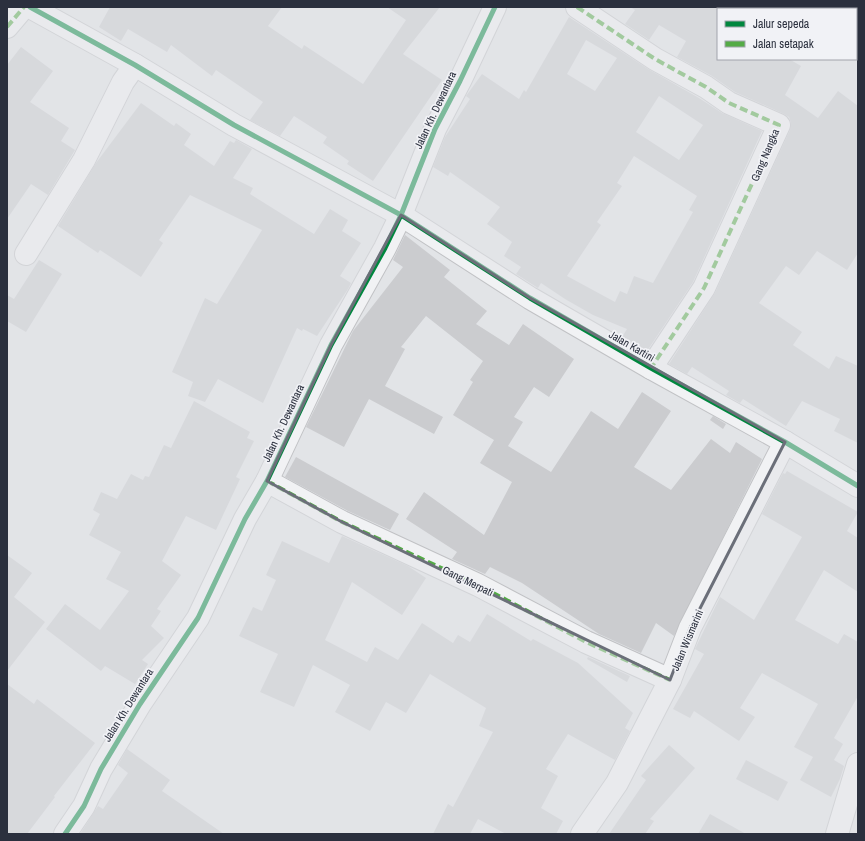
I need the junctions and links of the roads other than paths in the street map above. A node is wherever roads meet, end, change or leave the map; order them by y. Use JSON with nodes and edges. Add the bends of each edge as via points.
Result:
{"nodes":[{"id":1,"x":24,"y":7,"type":"edge"},
{"id":2,"x":30,"y":7,"type":"edge"},
{"id":3,"x":495,"y":7,"type":"edge"},
{"id":4,"x":577,"y":7,"type":"edge"},
{"id":5,"x":7,"y":27,"type":"edge"},
{"id":6,"x":135,"y":65,"type":"junction"},
{"id":7,"x":401,"y":215,"type":"junction"},
{"id":8,"x":26,"y":254,"type":"dead end"},
{"id":9,"x":651,"y":368,"type":"junction"},
{"id":10,"x":785,"y":442,"type":"junction"},
{"id":11,"x":267,"y":481,"type":"junction"},
{"id":12,"x":858,"y":486,"type":"edge"},
{"id":13,"x":670,"y":680,"type":"junction"},
{"id":14,"x":858,"y":764,"type":"edge"},
{"id":15,"x":65,"y":834,"type":"edge"},
{"id":16,"x":582,"y":834,"type":"edge"},
{"id":17,"x":837,"y":834,"type":"edge"}],
"edges":[{"from":1,"to":5,"type":"street"},
{"from":2,"to":6,"type":"street","name":"Jalan Kartini"},
{"from":3,"to":7,"type":"street","name":"Jalan Kh. Dewantara","via":[[435,129]]},
{"from":4,"to":9,"type":"street","name":"Gang Nangka","via":[[655,59],[729,103],[779,125],[704,288]]},
{"from":6,"to":7,"type":"street","name":"Jalan Kartini","via":[[234,125]]},
{"from":6,"to":8,"type":"street","via":[[122,82],[84,160]]},
{"from":7,"to":9,"type":"street","name":"Jalan Kartini","via":[[530,298]]},
{"from":7,"to":11,"type":"street","name":"Jalan Kh. Dewantara","via":[[386,248],[331,345]]},
{"from":9,"to":10,"type":"street","name":"Jalan Kartini"},
{"from":10,"to":12,"type":"street","name":"Jalan Kartini"},
{"from":10,"to":13,"type":"street","name":"Jalan Wismarini","via":[[690,628]]},
{"from":11,"to":13,"type":"street","name":"Gang Merpati","via":[[342,522],[478,585],[586,642]]},
{"from":11,"to":15,"type":"street","name":"Jalan Kh. Dewantara","via":[[245,519],[198,618],[140,704],[101,769],[84,806]]},
{"from":13,"to":16,"type":"street","name":"Jalan Wismarini","via":[[617,783]]},
{"from":14,"to":17,"type":"street"}]}
